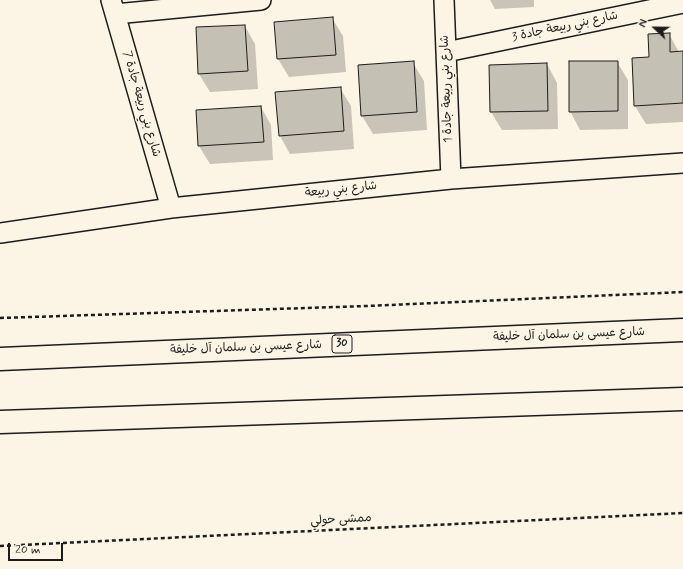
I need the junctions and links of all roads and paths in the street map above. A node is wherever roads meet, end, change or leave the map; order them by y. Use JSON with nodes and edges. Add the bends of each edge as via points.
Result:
{"nodes":[{"id":1,"x":261,"y":0,"type":"edge"},
{"id":2,"x":444,"y":0,"type":"edge"},
{"id":3,"x":683,"y":3,"type":"edge"},
{"id":4,"x":113,"y":7,"type":"edge"},
{"id":5,"x":446,"y":52,"type":"junction"},
{"id":6,"x":683,"y":163,"type":"edge"},
{"id":7,"x":451,"y":179,"type":"junction"},
{"id":8,"x":171,"y":208,"type":"junction"},
{"id":9,"x":0,"y":233,"type":"edge"},
{"id":10,"x":683,"y":292,"type":"edge"},
{"id":11,"x":0,"y":318,"type":"edge"},
{"id":12,"x":683,"y":330,"type":"edge"},
{"id":13,"x":0,"y":358,"type":"edge"},
{"id":14,"x":683,"y":399,"type":"edge"},
{"id":15,"x":0,"y":422,"type":"edge"},
{"id":16,"x":683,"y":513,"type":"edge"},
{"id":17,"x":0,"y":546,"type":"edge"}],
"edges":[{"from":1,"to":4,"type":"street"},
{"from":2,"to":5,"type":"street","name":"شارع بني ربيعة جادة 1"},
{"from":3,"to":5,"type":"street","name":"شارع بني ربيعة جادة 3"},
{"from":4,"to":8,"type":"street","name":"شارع بني ربيعة جادة 7"},
{"from":5,"to":7,"type":"street","name":"شارع بني ربيعة جادة 1"},
{"from":6,"to":7,"type":"street","name":"شارع بني ربيعة"},
{"from":7,"to":8,"type":"street","name":"شارع بني ربيعة"},
{"from":8,"to":9,"type":"street","name":"شارع بني ربيعة"},
{"from":10,"to":11,"type":"path"},
{"from":12,"to":13,"type":"highway","name":"شارع عيسى بن سلمان آل خليفة","number":"30"},
{"from":14,"to":15,"type":"highway"},
{"from":16,"to":17,"type":"path","name":"ممشى حولي"}]}
